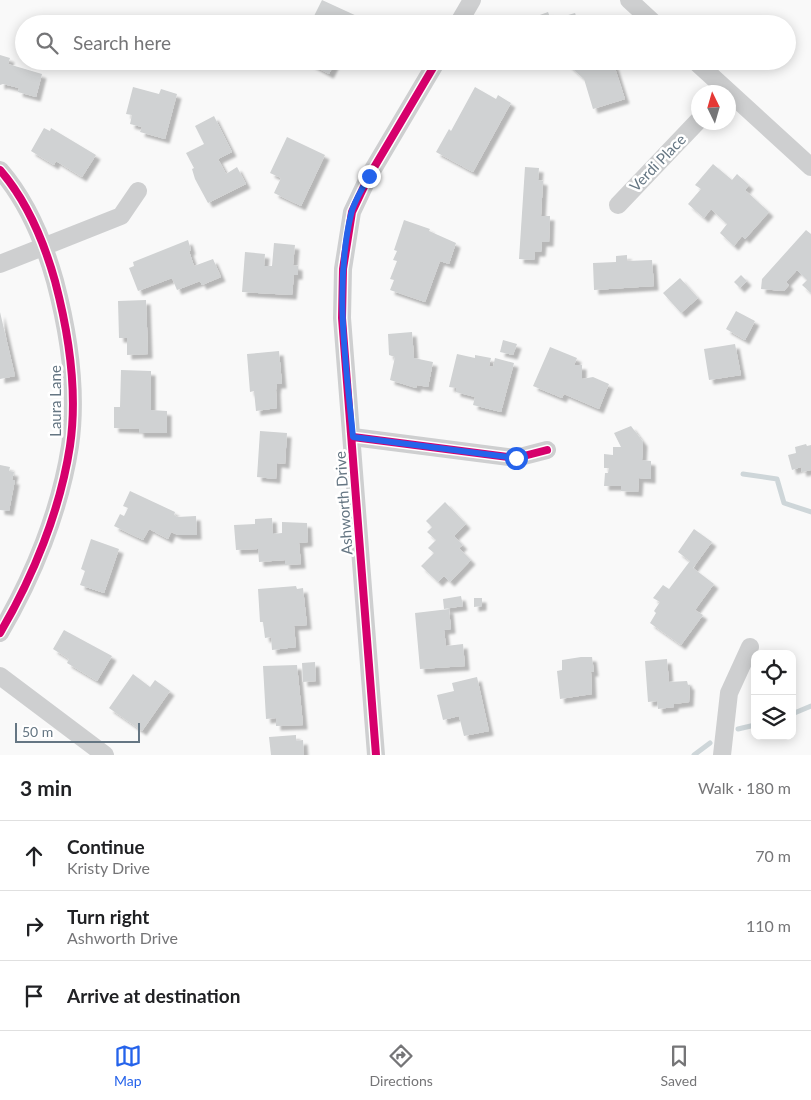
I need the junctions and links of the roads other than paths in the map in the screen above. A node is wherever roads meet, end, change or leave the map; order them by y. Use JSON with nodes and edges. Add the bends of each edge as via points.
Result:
{"nodes":[{"id":1,"x":472,"y":0,"type":"edge"},
{"id":2,"x":629,"y":0,"type":"edge"},
{"id":3,"x":463,"y":15,"type":"edge"},
{"id":4,"x":645,"y":15,"type":"edge"},
{"id":5,"x":432,"y":70,"type":"edge"},
{"id":6,"x":704,"y":70,"type":"edge"},
{"id":7,"x":720,"y":85,"type":"edge"},
{"id":8,"x":736,"y":100,"type":"edge"},
{"id":9,"x":691,"y":128,"type":"edge"},
{"id":10,"x":811,"y":167,"type":"edge"},
{"id":11,"x":0,"y":170,"type":"edge"},
{"id":12,"x":138,"y":192,"type":"dead end"},
{"id":13,"x":618,"y":205,"type":"dead end"},
{"id":14,"x":45,"y":245,"type":"junction"},
{"id":15,"x":0,"y":264,"type":"edge"},
{"id":16,"x":353,"y":437,"type":"junction"},
{"id":17,"x":547,"y":450,"type":"dead end"},
{"id":18,"x":0,"y":634,"type":"edge"},
{"id":19,"x":750,"y":647,"type":"dead end"},
{"id":20,"x":0,"y":676,"type":"edge"},
{"id":21,"x":105,"y":755,"type":"edge"},
{"id":22,"x":376,"y":755,"type":"edge"},
{"id":23,"x":722,"y":755,"type":"edge"}],
"edges":[{"from":1,"to":3,"type":"street"},
{"from":2,"to":4,"type":"street"},
{"from":5,"to":16,"type":"street","name":"Ashworth Drive","via":[[369,176],[352,212],[343,268],[342,318]]},
{"from":6,"to":7,"type":"street"},
{"from":8,"to":10,"type":"street"},
{"from":9,"to":13,"type":"street","name":"Verdi Place"},
{"from":11,"to":14,"type":"street","name":"Laura Lane","via":[[12,184]]},
{"from":12,"to":14,"type":"street","via":[[121,216]]},
{"from":14,"to":15,"type":"street"},
{"from":14,"to":18,"type":"street","name":"Laura Lane","via":[[65,320],[72,375],[70,445],[57,505],[20,599]]},
{"from":16,"to":17,"type":"street","via":[[516,458]]},
{"from":16,"to":22,"type":"street","name":"Ashworth Drive"},
{"from":19,"to":23,"type":"street","via":[[729,693]]},
{"from":20,"to":21,"type":"street"}]}
